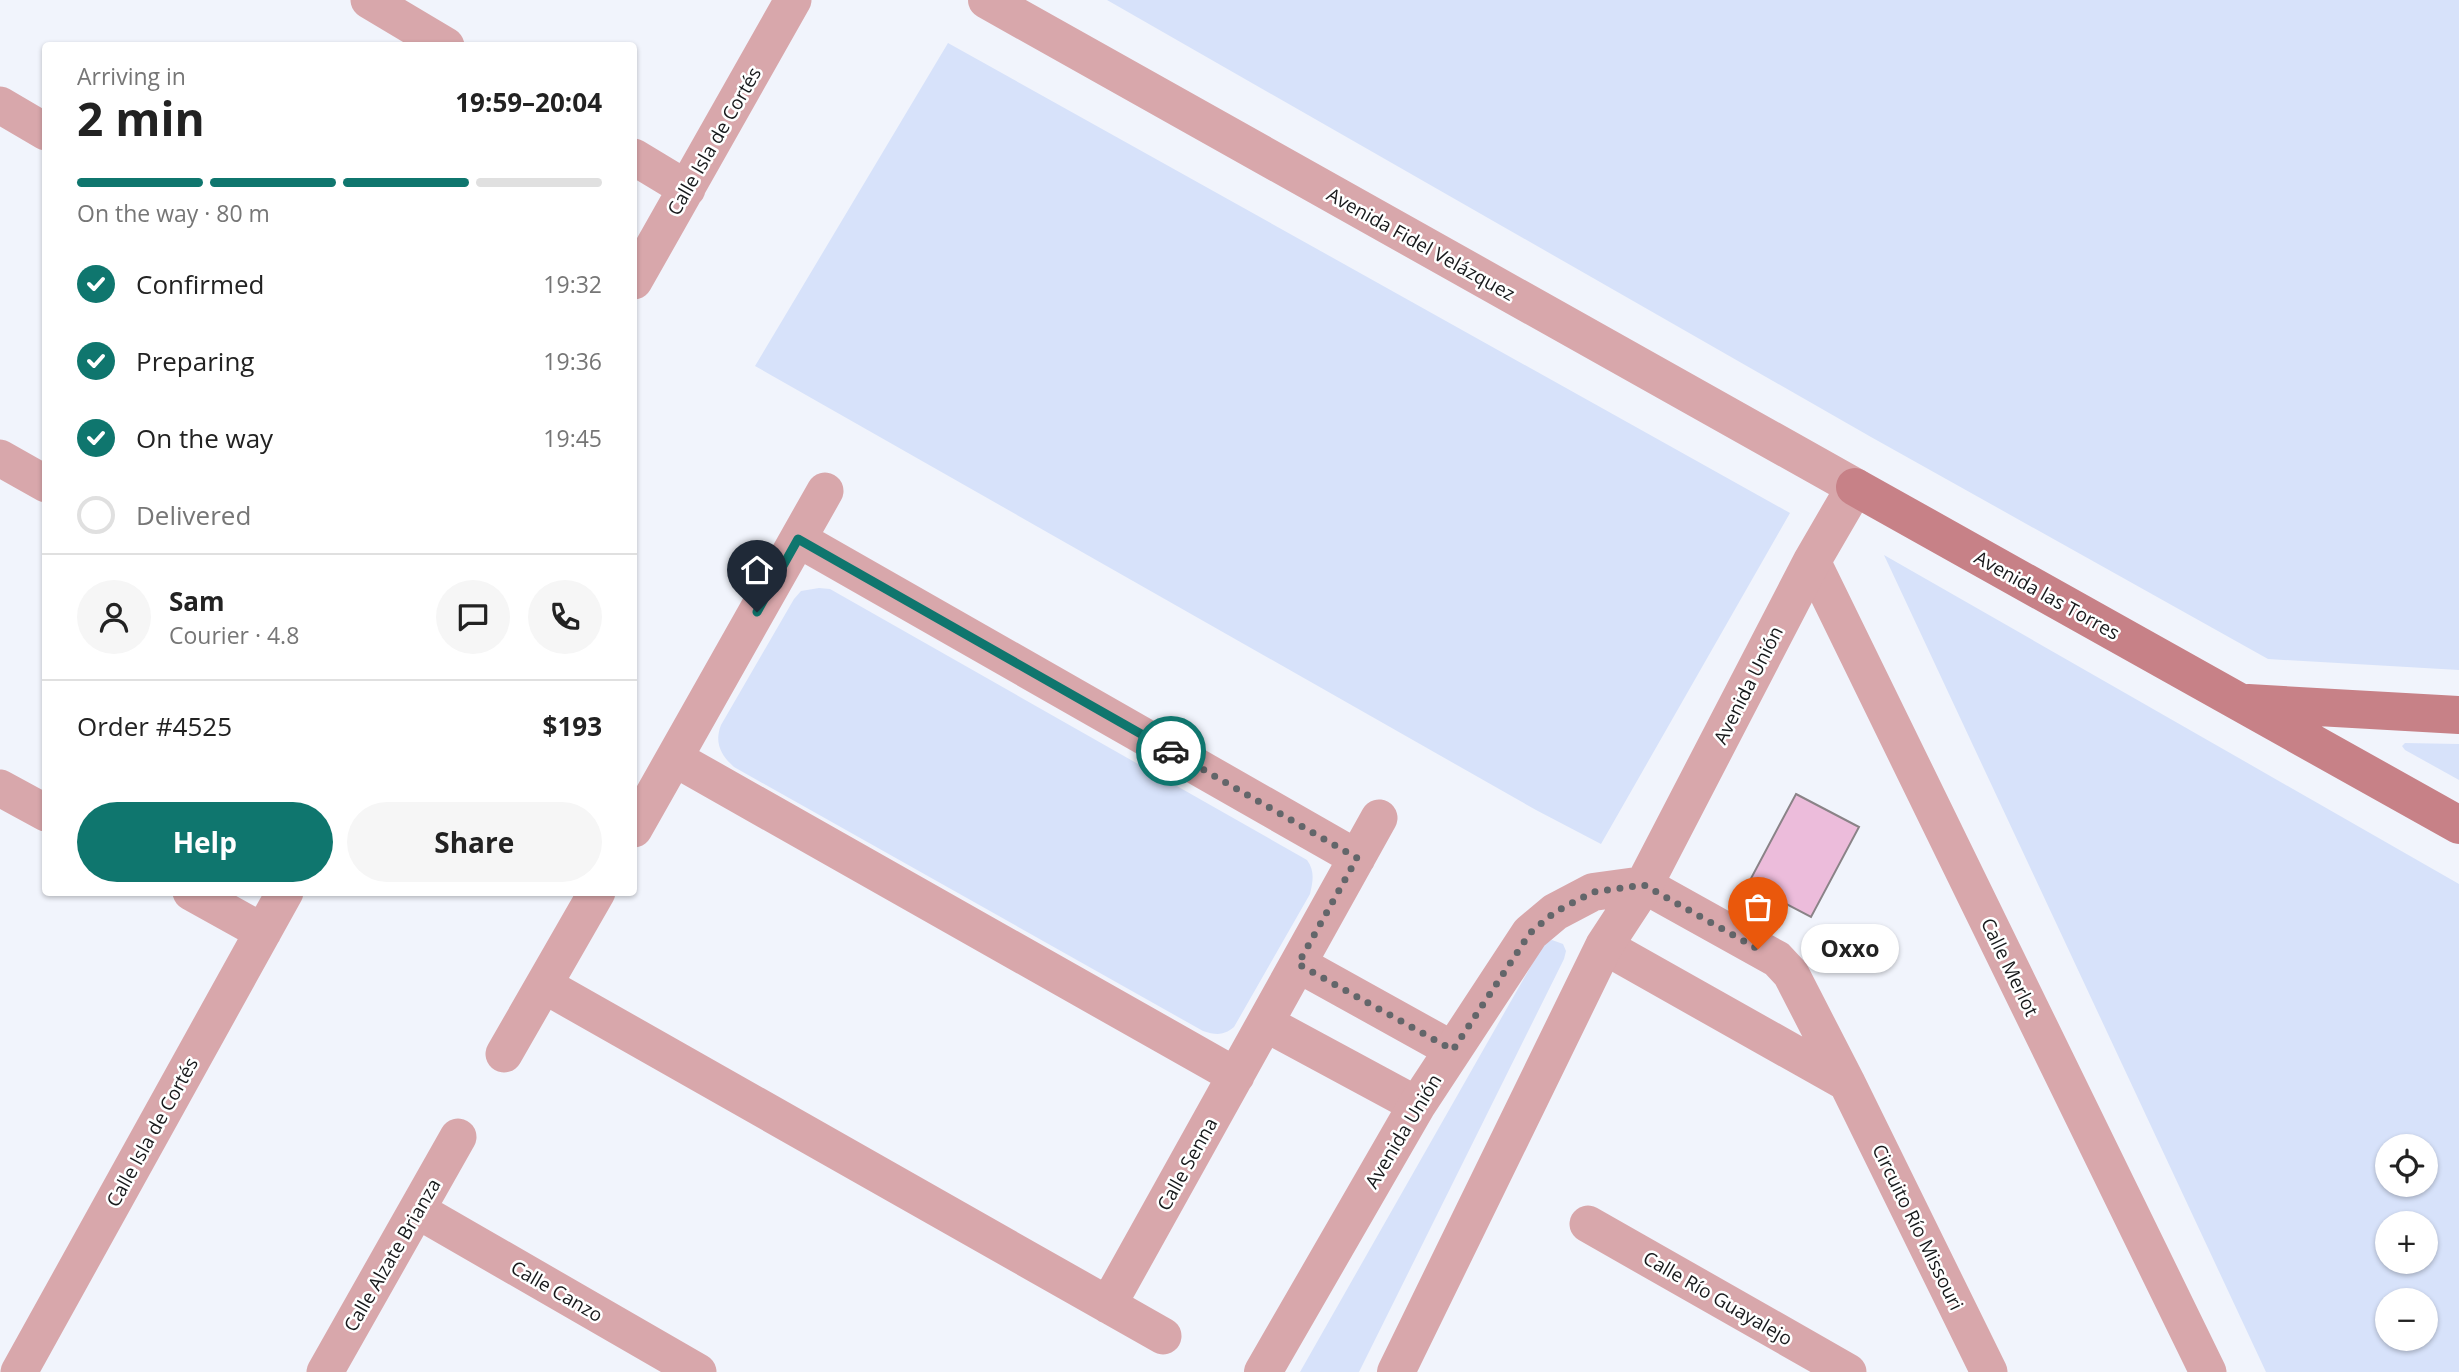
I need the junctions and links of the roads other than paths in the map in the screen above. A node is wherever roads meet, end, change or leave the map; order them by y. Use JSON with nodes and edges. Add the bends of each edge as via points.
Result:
{"nodes":[{"id":1,"x":369,"y":0,"type":"edge"},
{"id":2,"x":793,"y":0,"type":"edge"},
{"id":3,"x":987,"y":0,"type":"edge"},
{"id":4,"x":439,"y":42,"type":"edge"},
{"id":5,"x":0,"y":105,"type":"edge"},
{"id":6,"x":42,"y":130,"type":"edge"},
{"id":7,"x":637,"y":159,"type":"edge"},
{"id":8,"x":687,"y":189,"type":"junction"},
{"id":9,"x":637,"y":276,"type":"edge"},
{"id":10,"x":0,"y":458,"type":"edge"},
{"id":11,"x":42,"y":482,"type":"edge"},
{"id":12,"x":1855,"y":488,"type":"junction"},
{"id":13,"x":825,"y":491,"type":"dead end"},
{"id":14,"x":798,"y":539,"type":"junction"},
{"id":15,"x":1812,"y":561,"type":"junction"},
{"id":16,"x":2239,"y":702,"type":"junction"},
{"id":17,"x":2459,"y":715,"type":"edge"},
{"id":18,"x":674,"y":758,"type":"junction"},
{"id":19,"x":4,"y":800,"type":"edge"},
{"id":20,"x":42,"y":812,"type":"edge"},
{"id":21,"x":1379,"y":818,"type":"dead end"},
{"id":22,"x":637,"y":823,"type":"edge"},
{"id":23,"x":2459,"y":825,"type":"edge"},
{"id":24,"x":1357,"y":858,"type":"junction"},
{"id":25,"x":1644,"y":885,"type":"junction"},
{"id":26,"x":198,"y":896,"type":"edge"},
{"id":27,"x":283,"y":896,"type":"edge"},
{"id":28,"x":595,"y":896,"type":"edge"},
{"id":29,"x":263,"y":932,"type":"junction"},
{"id":30,"x":1604,"y":946,"type":"junction"},
{"id":31,"x":1298,"y":964,"type":"junction"},
{"id":32,"x":544,"y":985,"type":"junction"},
{"id":33,"x":1265,"y":1023,"type":"junction"},
{"id":34,"x":1453,"y":1050,"type":"junction"},
{"id":35,"x":504,"y":1054,"type":"dead end"},
{"id":36,"x":1236,"y":1076,"type":"junction"},
{"id":37,"x":1847,"y":1083,"type":"junction"},
{"id":38,"x":1417,"y":1105,"type":"junction"},
{"id":39,"x":458,"y":1137,"type":"dead end"},
{"id":40,"x":417,"y":1210,"type":"junction"},
{"id":41,"x":1588,"y":1224,"type":"dead end"},
{"id":42,"x":1108,"y":1305,"type":"junction"},
{"id":43,"x":1163,"y":1336,"type":"dead end"},
{"id":44,"x":19,"y":1372,"type":"edge"},
{"id":45,"x":325,"y":1372,"type":"edge"},
{"id":46,"x":698,"y":1372,"type":"edge"},
{"id":47,"x":1263,"y":1372,"type":"edge"},
{"id":48,"x":1396,"y":1372,"type":"edge"},
{"id":49,"x":1848,"y":1372,"type":"edge"},
{"id":50,"x":1989,"y":1372,"type":"edge"},
{"id":51,"x":2208,"y":1372,"type":"edge"}],
"edges":[{"from":1,"to":4,"type":"street"},
{"from":2,"to":8,"type":"street","name":"Calle Isla de Cortés"},
{"from":3,"to":12,"type":"street","name":"Avenida Fidel Velázquez"},
{"from":5,"to":6,"type":"street"},
{"from":7,"to":8,"type":"street"},
{"from":8,"to":9,"type":"street","name":"Calle Isla de Cortés"},
{"from":10,"to":11,"type":"street"},
{"from":12,"to":15,"type":"street","name":"Avenida Unión"},
{"from":12,"to":16,"type":"main road","name":"Avenida las Torres"},
{"from":13,"to":14,"type":"street"},
{"from":14,"to":18,"type":"street"},
{"from":14,"to":24,"type":"street"},
{"from":15,"to":25,"type":"street","name":"Avenida Unión"},
{"from":15,"to":51,"type":"street","name":"Calle Merlot"},
{"from":16,"to":17,"type":"main road","name":"Avenida las Torres"},
{"from":16,"to":23,"type":"main road","name":"Avenida las Torres"},
{"from":18,"to":22,"type":"street"},
{"from":18,"to":36,"type":"street"},
{"from":19,"to":20,"type":"street"},
{"from":21,"to":24,"type":"street","name":"Calle Senna"},
{"from":24,"to":31,"type":"street","name":"Calle Senna"},
{"from":25,"to":30,"type":"street","name":"Avenida Unión"},
{"from":25,"to":34,"type":"street","name":"Avenida Unión","via":[[1593,892],[1555,912],[1530,933]]},
{"from":25,"to":37,"type":"street","name":"Circuito Río Missouri","via":[[1785,966]]},
{"from":26,"to":29,"type":"street"},
{"from":27,"to":29,"type":"street","name":"Calle Isla de Cortés"},
{"from":28,"to":32,"type":"street"},
{"from":29,"to":44,"type":"street","name":"Calle Isla de Cortés"},
{"from":30,"to":37,"type":"street"},
{"from":30,"to":48,"type":"street","name":"Avenida Unión"},
{"from":31,"to":33,"type":"street","name":"Calle Senna"},
{"from":31,"to":34,"type":"street"},
{"from":32,"to":35,"type":"street"},
{"from":32,"to":42,"type":"street"},
{"from":33,"to":36,"type":"street","name":"Calle Senna"},
{"from":33,"to":38,"type":"street"},
{"from":34,"to":38,"type":"street","name":"Avenida Unión"},
{"from":36,"to":42,"type":"street","name":"Calle Senna"},
{"from":37,"to":50,"type":"street","name":"Circuito Río Missouri"},
{"from":38,"to":47,"type":"street","name":"Avenida Unión"},
{"from":39,"to":40,"type":"street","name":"Calle Alzate Brianza"},
{"from":40,"to":45,"type":"street","name":"Calle Alzate Brianza"},
{"from":40,"to":46,"type":"street","name":"Calle Canzo"},
{"from":41,"to":49,"type":"street","name":"Calle Río Guayalejo"},
{"from":42,"to":43,"type":"street"}]}
